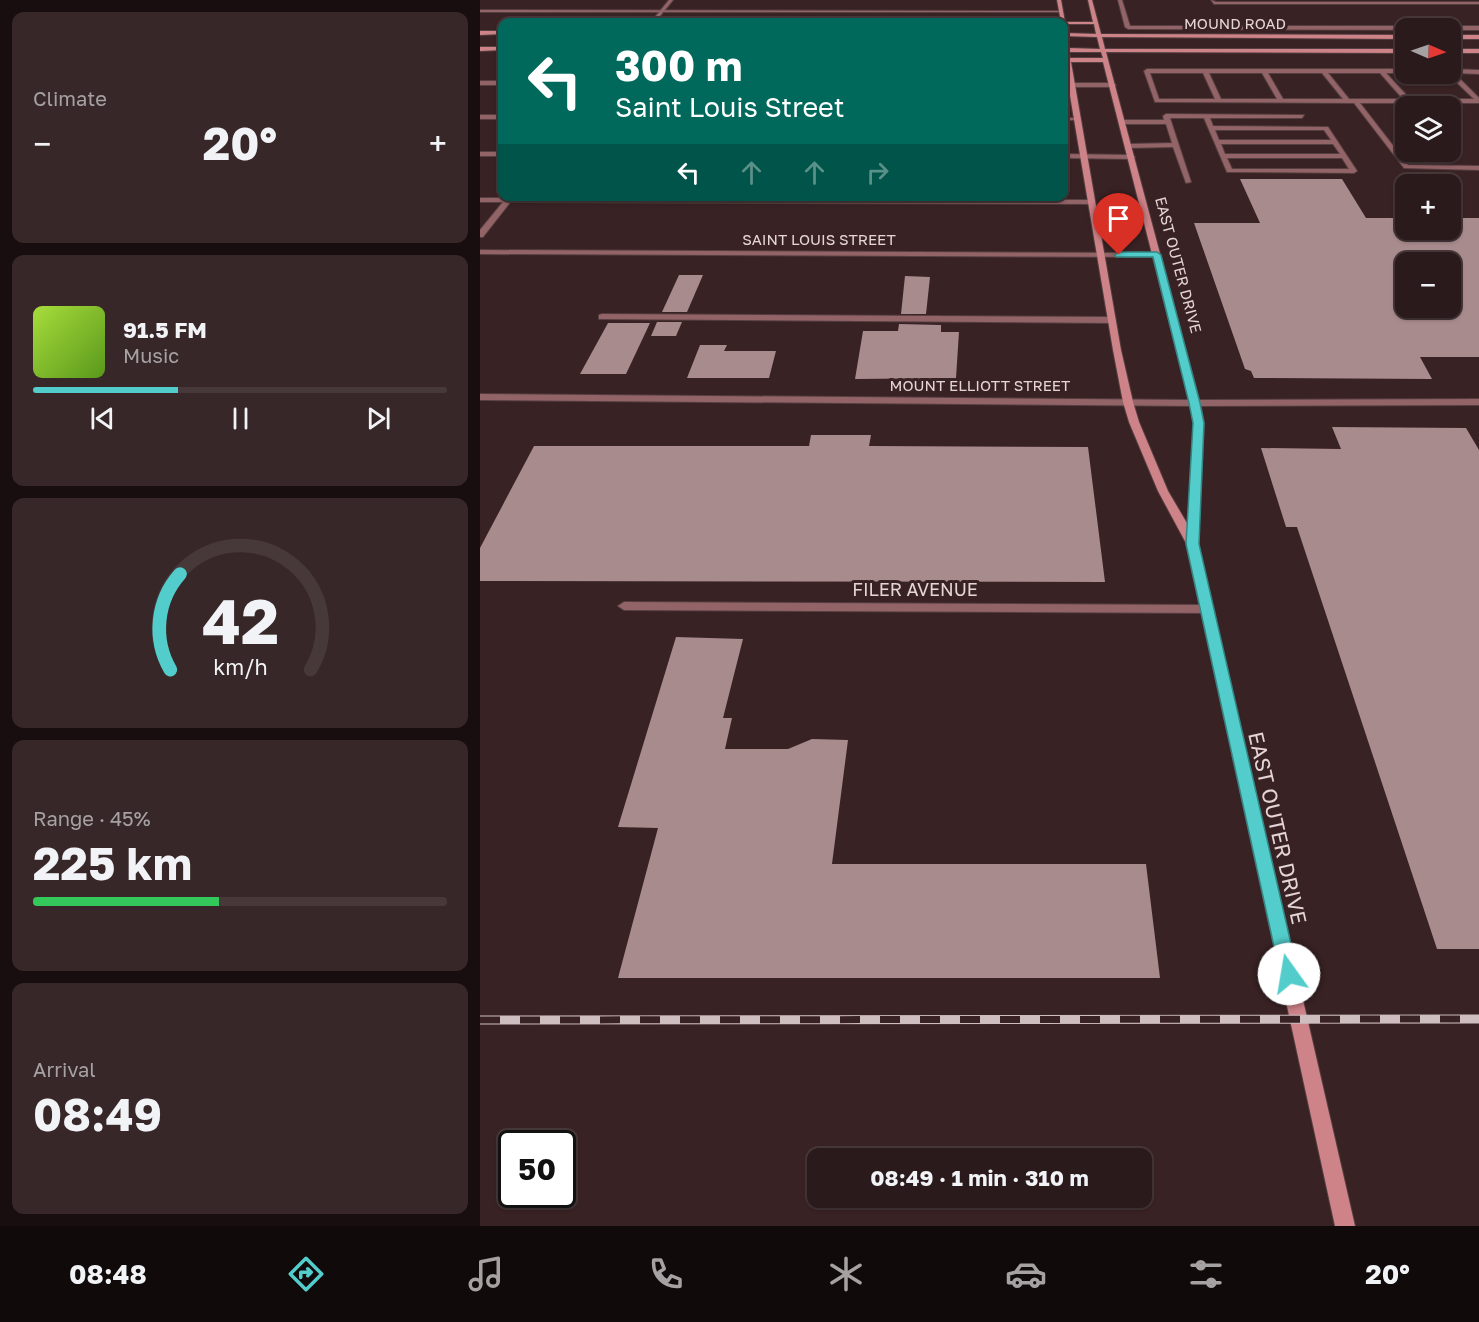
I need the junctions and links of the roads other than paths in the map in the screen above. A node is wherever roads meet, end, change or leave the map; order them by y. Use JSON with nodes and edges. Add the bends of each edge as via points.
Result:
{"nodes":[{"id":1,"x":671,"y":0,"type":"edge"},
{"id":2,"x":1059,"y":0,"type":"edge"},
{"id":3,"x":1090,"y":0,"type":"edge"},
{"id":4,"x":1120,"y":0,"type":"edge"},
{"id":5,"x":1213,"y":0,"type":"edge"},
{"id":6,"x":1479,"y":3,"type":"edge"},
{"id":7,"x":480,"y":11,"type":"edge"},
{"id":8,"x":662,"y":11,"type":"junction"},
{"id":9,"x":1061,"y":12,"type":"junction"},
{"id":10,"x":658,"y":16,"type":"joint"},
{"id":11,"x":598,"y":18,"type":"dead end"},
{"id":12,"x":1062,"y":18,"type":"edge"},
{"id":13,"x":1068,"y":23,"type":"edge"},
{"id":14,"x":1095,"y":23,"type":"junction"},
{"id":15,"x":1224,"y":27,"type":"junction"},
{"id":16,"x":1395,"y":28,"type":"edge"},
{"id":17,"x":1461,"y":28,"type":"edge"},
{"id":18,"x":1479,"y":28,"type":"edge"},
{"id":19,"x":480,"y":33,"type":"edge"},
{"id":20,"x":498,"y":33,"type":"edge"},
{"id":21,"x":1100,"y":35,"type":"junction"},
{"id":22,"x":1135,"y":36,"type":"junction"},
{"id":23,"x":1226,"y":36,"type":"junction"},
{"id":24,"x":1238,"y":36,"type":"junction"},
{"id":25,"x":1461,"y":36,"type":"edge"},
{"id":26,"x":1068,"y":37,"type":"edge"},
{"id":27,"x":1395,"y":37,"type":"edge"},
{"id":28,"x":1479,"y":37,"type":"edge"},
{"id":29,"x":480,"y":49,"type":"edge"},
{"id":30,"x":498,"y":49,"type":"edge"},
{"id":31,"x":1068,"y":50,"type":"edge"},
{"id":32,"x":1104,"y":50,"type":"junction"},
{"id":33,"x":1140,"y":50,"type":"junction"},
{"id":34,"x":1235,"y":51,"type":"junction"},
{"id":35,"x":1248,"y":51,"type":"junction"},
{"id":36,"x":1395,"y":51,"type":"edge"},
{"id":37,"x":1461,"y":51,"type":"edge"},
{"id":38,"x":1479,"y":51,"type":"edge"},
{"id":39,"x":1068,"y":60,"type":"edge"},
{"id":40,"x":1106,"y":60,"type":"junction"},
{"id":41,"x":1205,"y":71,"type":"junction"},
{"id":42,"x":1264,"y":71,"type":"junction"},
{"id":43,"x":1324,"y":71,"type":"junction"},
{"id":44,"x":1382,"y":71,"type":"junction"},
{"id":45,"x":1395,"y":71,"type":"edge"},
{"id":46,"x":1461,"y":72,"type":"edge"},
{"id":47,"x":1479,"y":72,"type":"edge"},
{"id":48,"x":480,"y":83,"type":"edge"},
{"id":49,"x":498,"y":83,"type":"edge"},
{"id":50,"x":1461,"y":83,"type":"edge"},
{"id":51,"x":1068,"y":85,"type":"edge"},
{"id":52,"x":1113,"y":85,"type":"junction"},
{"id":53,"x":1068,"y":88,"type":"edge"},
{"id":54,"x":1404,"y":96,"type":"edge"},
{"id":55,"x":1220,"y":101,"type":"junction"},
{"id":56,"x":1281,"y":101,"type":"junction"},
{"id":57,"x":1347,"y":101,"type":"junction"},
{"id":58,"x":1356,"y":101,"type":"junction"},
{"id":59,"x":1395,"y":101,"type":"edge"},
{"id":60,"x":1461,"y":101,"type":"edge"},
{"id":61,"x":1479,"y":101,"type":"edge"},
{"id":62,"x":1206,"y":116,"type":"junction"},
{"id":63,"x":1302,"y":116,"type":"dead end"},
{"id":64,"x":480,"y":117,"type":"edge"},
{"id":65,"x":498,"y":117,"type":"edge"},
{"id":66,"x":1068,"y":119,"type":"edge"},
{"id":67,"x":1077,"y":119,"type":"junction"},
{"id":68,"x":1122,"y":122,"type":"junction"},
{"id":69,"x":1168,"y":122,"type":"junction"},
{"id":70,"x":1210,"y":128,"type":"junction"},
{"id":71,"x":1216,"y":142,"type":"junction"},
{"id":72,"x":1335,"y":142,"type":"junction"},
{"id":73,"x":1176,"y":145,"type":"junction"},
{"id":74,"x":1129,"y":146,"type":"junction"},
{"id":75,"x":480,"y":154,"type":"edge"},
{"id":76,"x":498,"y":154,"type":"edge"},
{"id":77,"x":1068,"y":156,"type":"edge"},
{"id":78,"x":1084,"y":156,"type":"junction"},
{"id":79,"x":1222,"y":156,"type":"junction"},
{"id":80,"x":1344,"y":156,"type":"junction"},
{"id":81,"x":1131,"y":157,"type":"junction"},
{"id":82,"x":1479,"y":168,"type":"edge"},
{"id":83,"x":1188,"y":182,"type":"dead end"},
{"id":84,"x":498,"y":199,"type":"edge"},
{"id":85,"x":480,"y":200,"type":"edge"},
{"id":86,"x":508,"y":201,"type":"edge"},
{"id":87,"x":946,"y":201,"type":"edge"},
{"id":88,"x":1092,"y":202,"type":"junction"},
{"id":89,"x":480,"y":236,"type":"edge"},
{"id":90,"x":480,"y":252,"type":"edge"},
{"id":91,"x":1101,"y":255,"type":"junction"},
{"id":92,"x":1157,"y":255,"type":"junction"},
{"id":93,"x":602,"y":318,"type":"dead end"},
{"id":94,"x":1112,"y":320,"type":"junction"},
{"id":95,"x":480,"y":398,"type":"edge"},
{"id":96,"x":1128,"y":402,"type":"junction"},
{"id":97,"x":1195,"y":403,"type":"junction"},
{"id":98,"x":1478,"y":403,"type":"edge"},
{"id":99,"x":1192,"y":544,"type":"junction"},
{"id":100,"x":624,"y":606,"type":"dead end"},
{"id":101,"x":1206,"y":609,"type":"junction"},
{"id":102,"x":1345,"y":1226,"type":"edge"}],
"edges":[{"from":1,"to":8,"type":"street"},
{"from":2,"to":9,"type":"main road"},
{"from":3,"to":14,"type":"main road","name":"EAST OUTER DRIVE"},
{"from":4,"to":15,"type":"street","via":[[1128,27]]},
{"from":5,"to":6,"type":"street"},
{"from":7,"to":8,"type":"street"},
{"from":8,"to":9,"type":"street"},
{"from":8,"to":10,"type":"street"},
{"from":9,"to":12,"type":"main road"},
{"from":10,"to":11,"type":"street","via":[[603,13]]},
{"from":13,"to":14,"type":"main road"},
{"from":14,"to":21,"type":"main road","name":"EAST OUTER DRIVE"},
{"from":15,"to":16,"type":"street"},
{"from":15,"to":23,"type":"street"},
{"from":17,"to":18,"type":"street"},
{"from":19,"to":20,"type":"main road"},
{"from":21,"to":22,"type":"main road","name":"MOUND ROAD"},
{"from":21,"to":26,"type":"main road","name":"MOUND ROAD"},
{"from":21,"to":32,"type":"main road","name":"EAST OUTER DRIVE"},
{"from":22,"to":23,"type":"main road","name":"MOUND ROAD"},
{"from":22,"to":33,"type":"main road"},
{"from":23,"to":24,"type":"main road","name":"MOUND ROAD"},
{"from":23,"to":34,"type":"main road","via":[[1221,43]]},
{"from":24,"to":27,"type":"main road","name":"MOUND ROAD"},
{"from":24,"to":35,"type":"main road","via":[[1251,43]]},
{"from":25,"to":28,"type":"main road"},
{"from":29,"to":30,"type":"main road"},
{"from":31,"to":32,"type":"main road","name":"MOUND ROAD"},
{"from":32,"to":33,"type":"main road","name":"MOUND ROAD"},
{"from":32,"to":40,"type":"main road","name":"EAST OUTER DRIVE"},
{"from":33,"to":34,"type":"main road","name":"MOUND ROAD"},
{"from":34,"to":35,"type":"main road","name":"MOUND ROAD"},
{"from":35,"to":36,"type":"main road","name":"MOUND ROAD"},
{"from":37,"to":38,"type":"main road"},
{"from":39,"to":40,"type":"main road"},
{"from":40,"to":52,"type":"main road","name":"EAST OUTER DRIVE"},
{"from":41,"to":42,"type":"street"},
{"from":41,"to":55,"type":"street"},
{"from":41,"to":55,"type":"street","via":[[1147,70],[1157,101]]},
{"from":42,"to":43,"type":"street"},
{"from":42,"to":56,"type":"street"},
{"from":43,"to":44,"type":"street"},
{"from":43,"to":57,"type":"street"},
{"from":44,"to":45,"type":"street"},
{"from":44,"to":54,"type":"street"},
{"from":46,"to":47,"type":"street"},
{"from":48,"to":49,"type":"street"},
{"from":50,"to":61,"type":"street"},
{"from":51,"to":52,"type":"street"},
{"from":52,"to":68,"type":"main road","name":"EAST OUTER DRIVE"},
{"from":53,"to":67,"type":"main road","name":"EAST OUTER DRIVE"},
{"from":55,"to":56,"type":"street"},
{"from":56,"to":57,"type":"street"},
{"from":57,"to":58,"type":"street"},
{"from":58,"to":59,"type":"street"},
{"from":58,"to":82,"type":"street","via":[[1406,167]]},
{"from":60,"to":61,"type":"street"},
{"from":62,"to":63,"type":"street"},
{"from":62,"to":69,"type":"street","via":[[1166,116]]},
{"from":62,"to":70,"type":"street"},
{"from":64,"to":65,"type":"street"},
{"from":66,"to":67,"type":"street"},
{"from":67,"to":78,"type":"main road","name":"EAST OUTER DRIVE"},
{"from":68,"to":69,"type":"street"},
{"from":68,"to":74,"type":"main road","name":"EAST OUTER DRIVE"},
{"from":69,"to":73,"type":"street"},
{"from":70,"to":71,"type":"street"},
{"from":70,"to":72,"type":"street","via":[[1326,128]]},
{"from":71,"to":72,"type":"street"},
{"from":71,"to":79,"type":"street"},
{"from":72,"to":80,"type":"street"},
{"from":73,"to":74,"type":"street"},
{"from":73,"to":83,"type":"street"},
{"from":74,"to":81,"type":"main road","name":"EAST OUTER DRIVE"},
{"from":75,"to":76,"type":"street"},
{"from":77,"to":78,"type":"street"},
{"from":78,"to":81,"type":"street"},
{"from":78,"to":88,"type":"main road","name":"EAST OUTER DRIVE"},
{"from":79,"to":80,"type":"street"},
{"from":79,"to":80,"type":"street","via":[[1228,171],[1354,171]]},
{"from":81,"to":92,"type":"main road","name":"EAST OUTER DRIVE"},
{"from":84,"to":85,"type":"street"},
{"from":86,"to":89,"type":"street"},
{"from":87,"to":88,"type":"street"},
{"from":88,"to":91,"type":"main road","name":"EAST OUTER DRIVE"},
{"from":90,"to":91,"type":"street","name":"SAINT LOUIS STREET"},
{"from":91,"to":92,"type":"street","name":"SAINT LOUIS STREET"},
{"from":91,"to":94,"type":"main road","name":"EAST OUTER DRIVE"},
{"from":92,"to":97,"type":"main road","name":"EAST OUTER DRIVE"},
{"from":93,"to":94,"type":"street"},
{"from":94,"to":96,"type":"main road","name":"EAST OUTER DRIVE"},
{"from":95,"to":96,"type":"street","name":"MOUNT ELLIOTT STREET"},
{"from":96,"to":97,"type":"street","name":"MOUNT ELLIOTT STREET"},
{"from":96,"to":99,"type":"main road","name":"EAST OUTER DRIVE","via":[[1163,491]]},
{"from":97,"to":98,"type":"street","name":"MOUNT ELLIOTT STREET"},
{"from":97,"to":99,"type":"main road","name":"EAST OUTER DRIVE","via":[[1199,423]]},
{"from":99,"to":101,"type":"main road","name":"EAST OUTER DRIVE"},
{"from":100,"to":101,"type":"street","name":"FILER AVENUE"},
{"from":101,"to":102,"type":"main road","name":"EAST OUTER DRIVE"}]}
